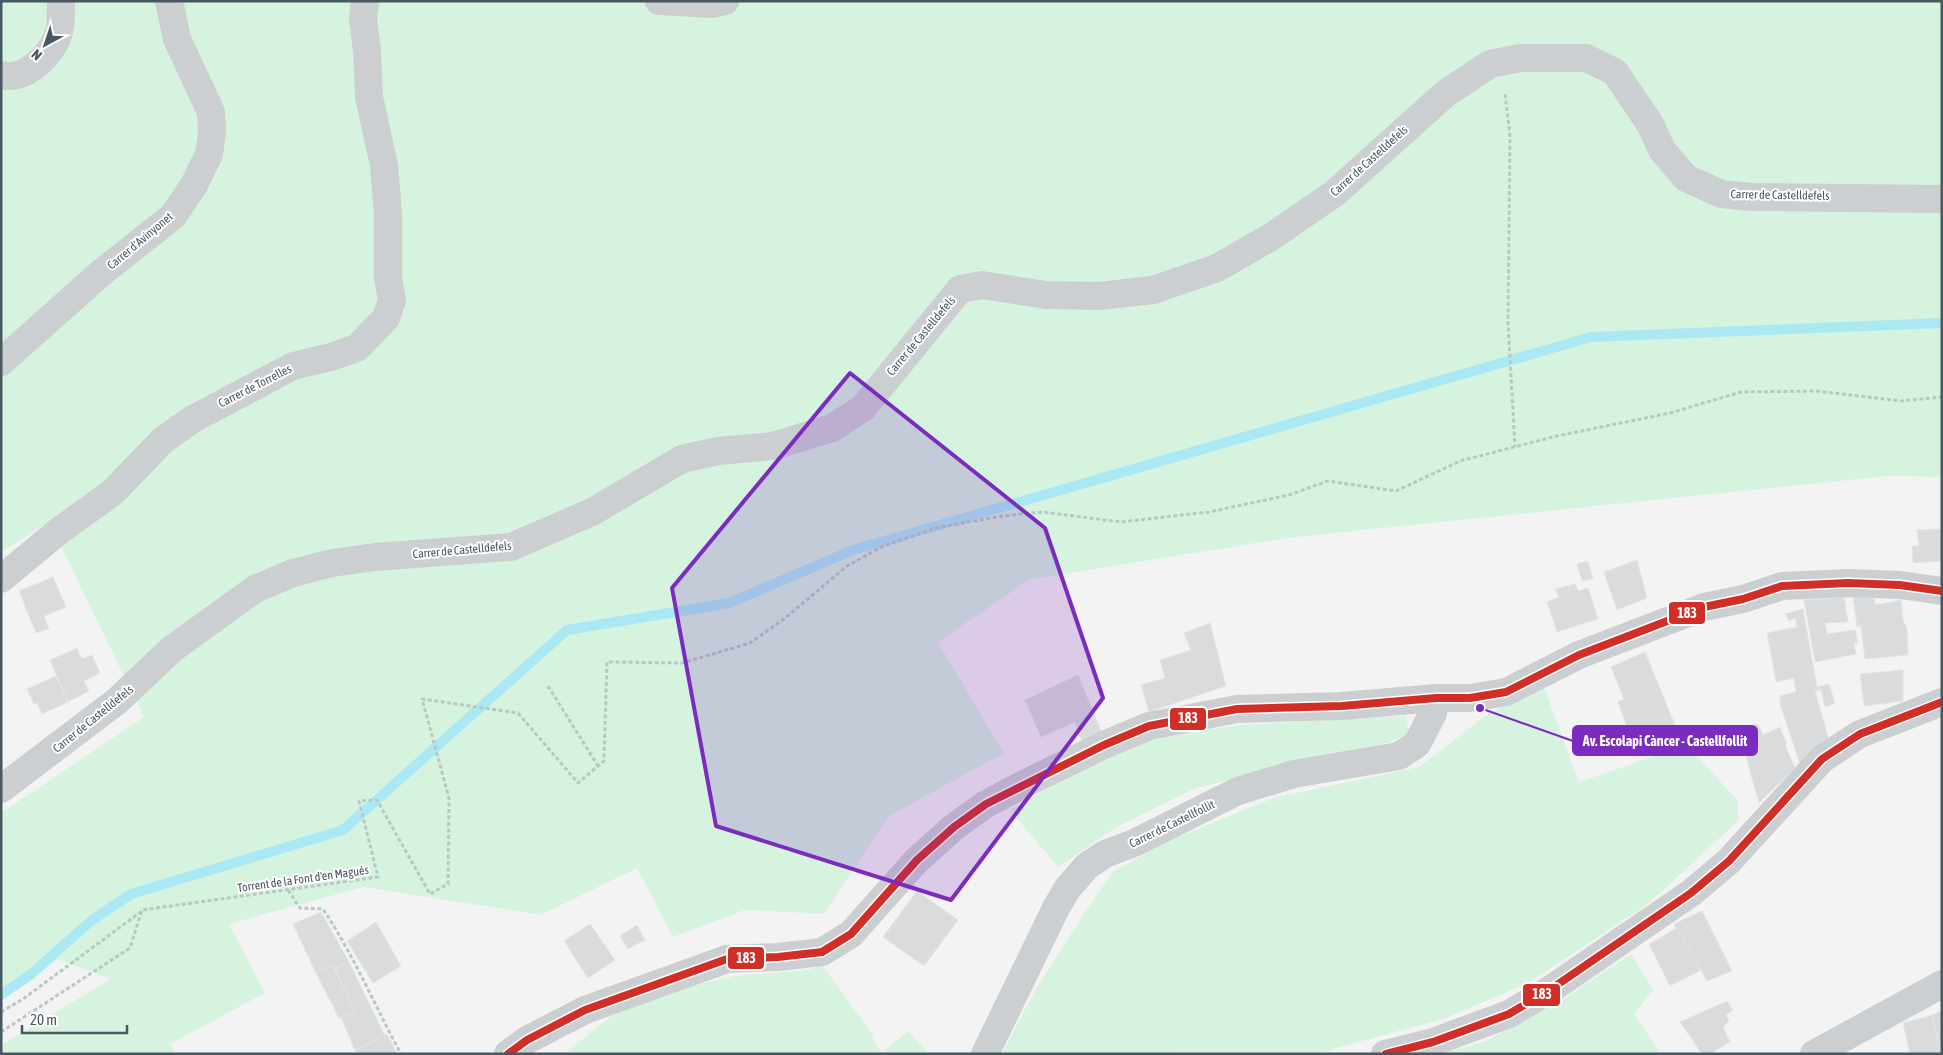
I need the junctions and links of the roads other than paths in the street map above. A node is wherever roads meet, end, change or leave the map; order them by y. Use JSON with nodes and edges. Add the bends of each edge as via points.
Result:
{"nodes":[{"id":1,"x":61,"y":1,"type":"edge"},
{"id":2,"x":169,"y":1,"type":"edge"},
{"id":3,"x":365,"y":1,"type":"edge"},
{"id":4,"x":660,"y":1,"type":"edge"},
{"id":5,"x":725,"y":1,"type":"edge"},
{"id":6,"x":1,"y":74,"type":"edge"},
{"id":7,"x":1942,"y":199,"type":"edge"},
{"id":8,"x":1,"y":362,"type":"edge"},
{"id":9,"x":1,"y":579,"type":"edge"},
{"id":10,"x":1942,"y":591,"type":"edge"},
{"id":11,"x":1436,"y":698,"type":"junction"},
{"id":12,"x":1942,"y":702,"type":"edge"},
{"id":13,"x":1,"y":789,"type":"edge"},
{"id":14,"x":1942,"y":984,"type":"edge"},
{"id":15,"x":508,"y":1054,"type":"edge"},
{"id":16,"x":985,"y":1054,"type":"edge"},
{"id":17,"x":1386,"y":1054,"type":"edge"},
{"id":18,"x":1814,"y":1054,"type":"edge"}],
"edges":[{"from":1,"to":6,"type":"street","via":[[59,33],[46,58],[24,72]]},
{"from":2,"to":8,"type":"street","name":"Carrer d'Avinyonet","via":[[177,39],[211,112],[209,154],[194,185],[173,216],[101,273]]},
{"from":3,"to":9,"type":"street","name":"Carrer de Torrelles","via":[[362,18],[368,51],[368,97],[384,165],[388,214],[388,278],[392,300],[386,318],[357,348],[293,366],[193,419],[164,440],[114,492],[59,531]]},
{"from":4,"to":5,"type":"street","via":[[713,4]]},
{"from":7,"to":13,"type":"street","name":"Carrer de Castelldefels","via":[[1721,194],[1686,178],[1662,150],[1650,124],[1615,72],[1586,58],[1520,58],[1490,64],[1445,94],[1335,193],[1271,237],[1217,268],[1153,290],[1099,296],[1046,296],[982,285],[960,289],[863,408],[832,428],[773,446],[718,451],[682,459],[592,512],[511,547],[375,557],[332,564],[293,573],[255,589],[172,649],[118,701]]},
{"from":10,"to":11,"type":"street","via":[[1848,583],[1782,586],[1704,607],[1662,623],[1579,655],[1506,692],[1470,698]]},
{"from":11,"to":15,"type":"street","via":[[1342,706],[1237,709],[1149,726],[986,804],[954,827],[900,878],[851,934],[822,952],[727,959],[585,1010],[527,1040]]},
{"from":11,"to":16,"type":"street","name":"Carrer de Castellfollit","via":[[1433,713],[1417,744],[1398,756],[1294,774],[1238,791],[1105,854],[1087,866],[1056,908]]},
{"from":12,"to":17,"type":"street","via":[[1860,734],[1822,758],[1729,861],[1690,893],[1551,989],[1509,1014],[1433,1042]]},
{"from":14,"to":18,"type":"street"}]}
